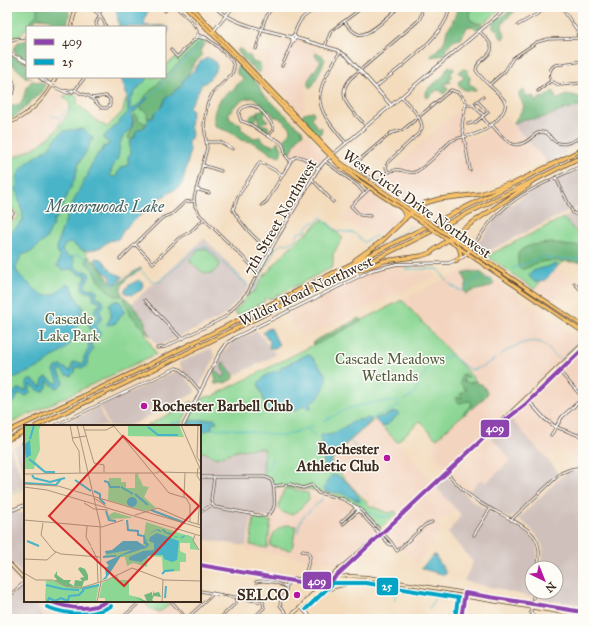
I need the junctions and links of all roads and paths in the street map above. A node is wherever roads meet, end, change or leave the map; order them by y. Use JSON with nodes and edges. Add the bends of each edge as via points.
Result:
{"nodes":[{"id":1,"x":76,"y":7,"type":"edge"},
{"id":2,"x":80,"y":7,"type":"edge"},
{"id":3,"x":87,"y":7,"type":"edge"},
{"id":4,"x":103,"y":7,"type":"edge"},
{"id":5,"x":169,"y":7,"type":"edge"},
{"id":6,"x":176,"y":7,"type":"edge"},
{"id":7,"x":186,"y":7,"type":"edge"},
{"id":8,"x":191,"y":7,"type":"edge"},
{"id":9,"x":215,"y":7,"type":"edge"},
{"id":10,"x":233,"y":7,"type":"edge"},
{"id":11,"x":272,"y":7,"type":"edge"},
{"id":12,"x":320,"y":7,"type":"edge"},
{"id":13,"x":363,"y":7,"type":"edge"},
{"id":14,"x":399,"y":7,"type":"edge"},
{"id":15,"x":422,"y":7,"type":"edge"},
{"id":16,"x":449,"y":7,"type":"edge"},
{"id":17,"x":549,"y":7,"type":"edge"},
{"id":18,"x":561,"y":7,"type":"edge"},
{"id":19,"x":91,"y":8,"type":"edge"},
{"id":20,"x":506,"y":8,"type":"edge"},
{"id":21,"x":165,"y":11,"type":"dead end"},
{"id":22,"x":100,"y":14,"type":"junction"},
{"id":23,"x":226,"y":15,"type":"junction"},
{"id":24,"x":344,"y":21,"type":"junction"},
{"id":25,"x":518,"y":24,"type":"dead end"},
{"id":26,"x":71,"y":26,"type":"edge"},
{"id":27,"x":97,"y":26,"type":"edge"},
{"id":28,"x":106,"y":26,"type":"edge"},
{"id":29,"x":262,"y":28,"type":"junction"},
{"id":30,"x":479,"y":31,"type":"junction"},
{"id":31,"x":213,"y":32,"type":"junction"},
{"id":32,"x":294,"y":35,"type":"joint"},
{"id":33,"x":197,"y":36,"type":"junction"},
{"id":34,"x":26,"y":38,"type":"edge"},
{"id":35,"x":293,"y":38,"type":"junction"},
{"id":36,"x":578,"y":38,"type":"junction"},
{"id":37,"x":583,"y":38,"type":"edge"},
{"id":38,"x":207,"y":39,"type":"junction"},
{"id":39,"x":7,"y":42,"type":"edge"},
{"id":40,"x":325,"y":46,"type":"junction"},
{"id":41,"x":256,"y":49,"type":"dead end"},
{"id":42,"x":171,"y":50,"type":"dead end"},
{"id":43,"x":7,"y":52,"type":"edge"},
{"id":44,"x":340,"y":52,"type":"junction"},
{"id":45,"x":583,"y":61,"type":"edge"},
{"id":46,"x":26,"y":62,"type":"edge"},
{"id":47,"x":282,"y":66,"type":"dead end"},
{"id":48,"x":361,"y":70,"type":"junction"},
{"id":49,"x":7,"y":73,"type":"edge"},
{"id":50,"x":42,"y":78,"type":"edge"},
{"id":51,"x":56,"y":78,"type":"edge"},
{"id":52,"x":84,"y":78,"type":"edge"},
{"id":53,"x":551,"y":81,"type":"junction"},
{"id":54,"x":583,"y":83,"type":"edge"},
{"id":55,"x":52,"y":85,"type":"junction"},
{"id":56,"x":489,"y":85,"type":"junction"},
{"id":57,"x":452,"y":86,"type":"dead end"},
{"id":58,"x":376,"y":87,"type":"junction"},
{"id":59,"x":75,"y":90,"type":"junction"},
{"id":60,"x":451,"y":90,"type":"junction"},
{"id":61,"x":538,"y":91,"type":"dead end"},
{"id":62,"x":401,"y":97,"type":"junction"},
{"id":63,"x":483,"y":97,"type":"dead end"},
{"id":64,"x":7,"y":98,"type":"edge"},
{"id":65,"x":91,"y":98,"type":"junction"},
{"id":66,"x":478,"y":101,"type":"junction"},
{"id":67,"x":391,"y":105,"type":"junction"},
{"id":68,"x":466,"y":105,"type":"junction"},
{"id":69,"x":473,"y":105,"type":"junction"},
{"id":70,"x":418,"y":117,"type":"junction"},
{"id":71,"x":483,"y":117,"type":"junction"},
{"id":72,"x":7,"y":124,"type":"edge"},
{"id":73,"x":468,"y":124,"type":"dead end"},
{"id":74,"x":491,"y":125,"type":"junction"},
{"id":75,"x":366,"y":126,"type":"junction"},
{"id":76,"x":268,"y":136,"type":"junction"},
{"id":77,"x":464,"y":136,"type":"junction"},
{"id":78,"x":583,"y":136,"type":"edge"},
{"id":79,"x":207,"y":142,"type":"junction"},
{"id":80,"x":346,"y":143,"type":"junction"},
{"id":81,"x":233,"y":149,"type":"dead end"},
{"id":82,"x":583,"y":149,"type":"edge"},
{"id":83,"x":332,"y":155,"type":"junction"},
{"id":84,"x":583,"y":156,"type":"edge"},
{"id":85,"x":291,"y":161,"type":"junction"},
{"id":86,"x":325,"y":161,"type":"junction"},
{"id":87,"x":567,"y":164,"type":"junction"},
{"id":88,"x":202,"y":165,"type":"junction"},
{"id":89,"x":583,"y":165,"type":"edge"},
{"id":90,"x":318,"y":169,"type":"junction"},
{"id":91,"x":470,"y":170,"type":"dead end"},
{"id":92,"x":221,"y":171,"type":"dead end"},
{"id":93,"x":388,"y":172,"type":"junction"},
{"id":94,"x":283,"y":174,"type":"junction"},
{"id":95,"x":533,"y":174,"type":"junction"},
{"id":96,"x":556,"y":178,"type":"junction"},
{"id":97,"x":312,"y":179,"type":"junction"},
{"id":98,"x":378,"y":180,"type":"junction"},
{"id":99,"x":372,"y":186,"type":"junction"},
{"id":100,"x":196,"y":189,"type":"junction"},
{"id":101,"x":209,"y":193,"type":"dead end"},
{"id":102,"x":364,"y":193,"type":"junction"},
{"id":103,"x":194,"y":201,"type":"junction"},
{"id":104,"x":333,"y":202,"type":"dead end"},
{"id":105,"x":262,"y":205,"type":"dead end"},
{"id":106,"x":7,"y":206,"type":"edge"},
{"id":107,"x":402,"y":209,"type":"junction"},
{"id":108,"x":583,"y":212,"type":"edge"},
{"id":109,"x":411,"y":213,"type":"junction"},
{"id":110,"x":370,"y":216,"type":"dead end"},
{"id":111,"x":204,"y":219,"type":"junction"},
{"id":112,"x":7,"y":220,"type":"edge"},
{"id":113,"x":404,"y":220,"type":"junction"},
{"id":114,"x":458,"y":232,"type":"junction"},
{"id":115,"x":449,"y":238,"type":"junction"},
{"id":116,"x":458,"y":242,"type":"junction"},
{"id":117,"x":135,"y":244,"type":"junction"},
{"id":118,"x":458,"y":247,"type":"junction"},
{"id":119,"x":270,"y":250,"type":"junction"},
{"id":120,"x":469,"y":252,"type":"junction"},
{"id":121,"x":120,"y":259,"type":"dead end"},
{"id":122,"x":456,"y":261,"type":"junction"},
{"id":123,"x":493,"y":268,"type":"junction"},
{"id":124,"x":259,"y":271,"type":"junction"},
{"id":125,"x":323,"y":278,"type":"junction"},
{"id":126,"x":336,"y":279,"type":"junction"},
{"id":127,"x":574,"y":283,"type":"dead end"},
{"id":128,"x":583,"y":292,"type":"edge"},
{"id":129,"x":145,"y":300,"type":"dead end"},
{"id":130,"x":583,"y":326,"type":"edge"},
{"id":131,"x":583,"y":332,"type":"edge"},
{"id":132,"x":182,"y":339,"type":"junction"},
{"id":133,"x":583,"y":344,"type":"edge"},
{"id":134,"x":157,"y":348,"type":"dead end"},
{"id":135,"x":583,"y":349,"type":"edge"},
{"id":136,"x":559,"y":371,"type":"junction"},
{"id":137,"x":200,"y":391,"type":"junction"},
{"id":138,"x":583,"y":398,"type":"edge"},
{"id":139,"x":527,"y":399,"type":"junction"},
{"id":140,"x":38,"y":425,"type":"edge"},
{"id":141,"x":56,"y":425,"type":"edge"},
{"id":142,"x":183,"y":425,"type":"edge"},
{"id":143,"x":556,"y":427,"type":"junction"},
{"id":144,"x":583,"y":428,"type":"edge"},
{"id":145,"x":7,"y":432,"type":"edge"},
{"id":146,"x":24,"y":432,"type":"edge"},
{"id":147,"x":550,"y":435,"type":"dead end"},
{"id":148,"x":580,"y":435,"type":"junction"},
{"id":149,"x":583,"y":437,"type":"edge"},
{"id":150,"x":7,"y":440,"type":"edge"},
{"id":151,"x":583,"y":467,"type":"edge"},
{"id":152,"x":447,"y":473,"type":"junction"},
{"id":153,"x":201,"y":477,"type":"edge"},
{"id":154,"x":214,"y":478,"type":"junction"},
{"id":155,"x":273,"y":486,"type":"junction"},
{"id":156,"x":24,"y":505,"type":"edge"},
{"id":157,"x":212,"y":505,"type":"junction"},
{"id":158,"x":356,"y":507,"type":"junction"},
{"id":159,"x":490,"y":509,"type":"junction"},
{"id":160,"x":359,"y":510,"type":"junction"},
{"id":161,"x":201,"y":511,"type":"edge"},
{"id":162,"x":7,"y":512,"type":"edge"},
{"id":163,"x":511,"y":520,"type":"junction"},
{"id":164,"x":341,"y":522,"type":"dead end"},
{"id":165,"x":432,"y":522,"type":"dead end"},
{"id":166,"x":343,"y":524,"type":"dead end"},
{"id":167,"x":381,"y":533,"type":"junction"},
{"id":168,"x":474,"y":535,"type":"dead end"},
{"id":169,"x":302,"y":551,"type":"dead end"},
{"id":170,"x":539,"y":560,"type":"edge"},
{"id":171,"x":7,"y":561,"type":"edge"},
{"id":172,"x":201,"y":565,"type":"edge"},
{"id":173,"x":345,"y":568,"type":"junction"},
{"id":174,"x":350,"y":576,"type":"junction"},
{"id":175,"x":335,"y":577,"type":"junction"},
{"id":176,"x":306,"y":579,"type":"junction"},
{"id":177,"x":331,"y":579,"type":"junction"},
{"id":178,"x":24,"y":580,"type":"edge"},
{"id":179,"x":288,"y":580,"type":"junction"},
{"id":180,"x":365,"y":580,"type":"junction"},
{"id":181,"x":327,"y":581,"type":"junction"},
{"id":182,"x":24,"y":582,"type":"edge"},
{"id":183,"x":256,"y":582,"type":"dead end"},
{"id":184,"x":311,"y":582,"type":"junction"},
{"id":185,"x":286,"y":587,"type":"junction"},
{"id":186,"x":201,"y":590,"type":"edge"},
{"id":187,"x":213,"y":593,"type":"junction"},
{"id":188,"x":314,"y":593,"type":"junction"},
{"id":189,"x":465,"y":594,"type":"junction"},
{"id":190,"x":237,"y":597,"type":"junction"},
{"id":191,"x":7,"y":598,"type":"edge"},
{"id":192,"x":310,"y":600,"type":"junction"},
{"id":193,"x":533,"y":600,"type":"edge"},
{"id":194,"x":52,"y":602,"type":"edge"},
{"id":195,"x":77,"y":602,"type":"edge"},
{"id":196,"x":106,"y":602,"type":"edge"},
{"id":197,"x":139,"y":602,"type":"edge"},
{"id":198,"x":172,"y":602,"type":"edge"},
{"id":199,"x":532,"y":605,"type":"junction"},
{"id":200,"x":301,"y":606,"type":"junction"},
{"id":201,"x":71,"y":607,"type":"junction"},
{"id":202,"x":95,"y":608,"type":"junction"},
{"id":203,"x":98,"y":612,"type":"junction"},
{"id":204,"x":572,"y":612,"type":"junction"},
{"id":205,"x":583,"y":612,"type":"edge"},
{"id":206,"x":583,"y":616,"type":"edge"},
{"id":207,"x":288,"y":618,"type":"edge"},
{"id":208,"x":572,"y":618,"type":"dead end"},
{"id":209,"x":58,"y":619,"type":"edge"},
{"id":210,"x":90,"y":619,"type":"edge"},
{"id":211,"x":105,"y":619,"type":"edge"},
{"id":212,"x":121,"y":619,"type":"edge"},
{"id":213,"x":187,"y":619,"type":"edge"},
{"id":214,"x":219,"y":619,"type":"edge"},
{"id":215,"x":252,"y":619,"type":"edge"},
{"id":216,"x":312,"y":619,"type":"edge"},
{"id":217,"x":461,"y":619,"type":"edge"},
{"id":218,"x":536,"y":619,"type":"edge"}],
"edges":[{"from":1,"to":26,"type":"main road"},
{"from":2,"to":19,"type":"street"},
{"from":3,"to":19,"type":"street"},
{"from":4,"to":22,"type":"street"},
{"from":5,"to":21,"type":"street"},
{"from":6,"to":33,"type":"street","via":[[193,21]]},
{"from":7,"to":31,"type":"main road","name":"West Circle Drive Northwest"},
{"from":8,"to":31,"type":"main road","name":"West Circle Drive Northwest"},
{"from":9,"to":23,"type":"street"},
{"from":10,"to":23,"type":"street"},
{"from":11,"to":29,"type":"street"},
{"from":12,"to":32,"type":"street","via":[[300,19]]},
{"from":13,"to":24,"type":"street"},
{"from":14,"to":24,"type":"street","via":[[365,34],[359,35],[354,32]]},
{"from":15,"to":48,"type":"street","via":[[418,21]]},
{"from":16,"to":58,"type":"street","via":[[436,36]]},
{"from":17,"to":25,"type":"street"},
{"from":18,"to":36,"type":"street","via":[[577,30]]},
{"from":19,"to":22,"type":"street"},
{"from":20,"to":30,"type":"street","name":"7th Street Northwest"},
{"from":22,"to":27,"type":"street"},
{"from":22,"to":28,"type":"street"},
{"from":23,"to":29,"type":"street"},
{"from":23,"to":31,"type":"street"},
{"from":24,"to":40,"type":"street","via":[[330,33]]},
{"from":29,"to":35,"type":"street"},
{"from":29,"to":41,"type":"street"},
{"from":30,"to":56,"type":"street","via":[[492,48],[476,70]]},
{"from":30,"to":62,"type":"street","name":"7th Street Northwest"},
{"from":31,"to":38,"type":"street"},
{"from":31,"to":83,"type":"main road","name":"West Circle Drive Northwest"},
{"from":32,"to":35,"type":"street"},
{"from":33,"to":38,"type":"street"},
{"from":33,"to":42,"type":"street","via":[[177,57]]},
{"from":34,"to":39,"type":"street"},
{"from":35,"to":40,"type":"street"},
{"from":35,"to":47,"type":"street"},
{"from":36,"to":37,"type":"street"},
{"from":36,"to":56,"type":"street","via":[[548,39],[534,44],[513,58],[505,71]]},
{"from":38,"to":79,"type":"street","via":[[218,46],[232,61],[234,69],[231,76],[212,93],[208,101],[204,125]]},
{"from":40,"to":44,"type":"street"},
{"from":43,"to":46,"type":"street"},
{"from":44,"to":48,"type":"street"},
{"from":44,"to":80,"type":"street","via":[[322,83],[320,102],[326,118]]},
{"from":45,"to":53,"type":"street","via":[[555,65],[550,71]]},
{"from":48,"to":58,"type":"street"},
{"from":48,"to":75,"type":"street","via":[[348,82],[344,95]]},
{"from":49,"to":64,"type":"street","via":[[14,81],[15,87]]},
{"from":50,"to":55,"type":"street"},
{"from":51,"to":55,"type":"main road"},
{"from":52,"to":59,"type":"street"},
{"from":53,"to":54,"type":"street","via":[[559,85]]},
{"from":53,"to":61,"type":"street"},
{"from":55,"to":59,"type":"street","via":[[62,91]]},
{"from":55,"to":72,"type":"main road","via":[[31,109]]},
{"from":56,"to":74,"type":"street","via":[[504,101],[505,109]]},
{"from":57,"to":60,"type":"street"},
{"from":58,"to":67,"type":"street"},
{"from":59,"to":65,"type":"street"},
{"from":60,"to":68,"type":"street","via":[[455,90],[464,98]]},
{"from":60,"to":70,"type":"street"},
{"from":62,"to":67,"type":"street","name":"7th Street Northwest"},
{"from":62,"to":70,"type":"street"},
{"from":63,"to":66,"type":"street"},
{"from":65,"to":65,"type":"street","via":[[103,108],[110,105],[110,100],[106,96]]},
{"from":66,"to":69,"type":"street"},
{"from":66,"to":71,"type":"street","via":[[488,112]]},
{"from":67,"to":75,"type":"street","name":"7th Street Northwest"},
{"from":68,"to":69,"type":"street"},
{"from":68,"to":77,"type":"street","via":[[462,120]]},
{"from":69,"to":71,"type":"street"},
{"from":70,"to":93,"type":"street","via":[[422,124],[421,130],[388,162]]},
{"from":70,"to":98,"type":"street","via":[[402,131],[391,133],[358,161],[356,166],[366,175]]},
{"from":71,"to":73,"type":"street"},
{"from":71,"to":74,"type":"street"},
{"from":74,"to":77,"type":"street","via":[[480,133]]},
{"from":74,"to":78,"type":"street","via":[[514,145],[524,144],[539,132],[547,134],[561,144],[567,144]]},
{"from":75,"to":80,"type":"street","name":"7th Street Northwest"},
{"from":76,"to":76,"type":"street","via":[[273,126],[259,109],[250,105],[240,110],[241,121]]},
{"from":76,"to":85,"type":"street","via":[[281,142],[285,157]]},
{"from":77,"to":91,"type":"street"},
{"from":77,"to":93,"type":"street","via":[[451,141],[417,171]]},
{"from":79,"to":81,"type":"street","via":[[220,142]]},
{"from":79,"to":88,"type":"street"},
{"from":80,"to":83,"type":"street","name":"7th Street Northwest"},
{"from":82,"to":95,"type":"highway"},
{"from":83,"to":86,"type":"street","name":"7th Street Northwest"},
{"from":83,"to":99,"type":"main road","name":"West Circle Drive Northwest"},
{"from":84,"to":87,"type":"highway"},
{"from":85,"to":90,"type":"street","via":[[296,156],[301,156]]},
{"from":85,"to":94,"type":"street"},
{"from":86,"to":90,"type":"street","name":"7th Street Northwest"},
{"from":86,"to":102,"type":"street"},
{"from":87,"to":114,"type":"highway"},
{"from":87,"to":126,"type":"highway"},
{"from":88,"to":92,"type":"street"},
{"from":88,"to":100,"type":"street"},
{"from":89,"to":96,"type":"street"},
{"from":90,"to":97,"type":"street","name":"7th Street Northwest"},
{"from":93,"to":98,"type":"street"},
{"from":94,"to":105,"type":"street"},
{"from":94,"to":119,"type":"street","via":[[260,162],[238,196],[233,210],[239,220]]},
{"from":95,"to":109,"type":"highway","via":[[480,194],[434,200]]},
{"from":95,"to":125,"type":"highway"},
{"from":96,"to":108,"type":"street","via":[[573,213],[577,215]]},
{"from":96,"to":120,"type":"street","via":[[505,207],[491,221]]},
{"from":97,"to":104,"type":"street"},
{"from":97,"to":119,"type":"street","name":"7th Street Northwest"},
{"from":98,"to":99,"type":"street"},
{"from":99,"to":102,"type":"street"},
{"from":99,"to":107,"type":"main road","name":"West Circle Drive Northwest"},
{"from":99,"to":109,"type":"main road","name":"West Circle Drive Northwest"},
{"from":100,"to":101,"type":"street"},
{"from":100,"to":103,"type":"street"},
{"from":102,"to":110,"type":"street","via":[[351,206],[360,215]]},
{"from":103,"to":111,"type":"street","via":[[197,211]]},
{"from":103,"to":117,"type":"street","via":[[185,202],[172,214],[162,218]]},
{"from":106,"to":112,"type":"street","via":[[13,213]]},
{"from":107,"to":109,"type":"main road","name":"West Circle Drive Northwest"},
{"from":107,"to":113,"type":"highway"},
{"from":109,"to":113,"type":"highway"},
{"from":109,"to":115,"type":"main road","name":"West Circle Drive Northwest","bridge":true},
{"from":111,"to":117,"type":"street","via":[[190,232],[179,237],[153,263]]},
{"from":111,"to":124,"type":"street"},
{"from":113,"to":125,"type":"highway","via":[[373,248]]},
{"from":114,"to":115,"type":"highway"},
{"from":114,"to":116,"type":"highway"},
{"from":115,"to":116,"type":"main road","name":"West Circle Drive Northwest"},
{"from":115,"to":118,"type":"main road","name":"West Circle Drive Northwest"},
{"from":115,"to":126,"type":"highway","via":[[426,255],[384,261]]},
{"from":116,"to":120,"type":"main road","name":"West Circle Drive Northwest"},
{"from":117,"to":121,"type":"street"},
{"from":118,"to":120,"type":"main road","name":"West Circle Drive Northwest"},
{"from":118,"to":122,"type":"main road","via":[[461,254]]},
{"from":119,"to":124,"type":"street","name":"7th Street Northwest"},
{"from":120,"to":122,"type":"street","name":"Wilder Road Northwest"},
{"from":120,"to":123,"type":"main road","name":"West Circle Drive Northwest"},
{"from":122,"to":137,"type":"street","name":"Wilder Road Northwest","via":[[446,264],[397,264],[375,269],[236,337],[221,351]]},
{"from":123,"to":130,"type":"main road","name":"West Circle Drive Northwest"},
{"from":123,"to":131,"type":"main road","name":"West Circle Drive Northwest"},
{"from":124,"to":132,"type":"street","name":"7th Street Northwest","via":[[248,292],[229,314]]},
{"from":125,"to":145,"type":"highway"},
{"from":126,"to":140,"type":"highway"},
{"from":127,"to":128,"type":"street"},
{"from":129,"to":132,"type":"street"},
{"from":132,"to":134,"type":"street","name":"7th Street Northwest","via":[[163,348]]},
{"from":133,"to":139,"type":"main road"},
{"from":135,"to":136,"type":"main road"},
{"from":136,"to":138,"type":"street"},
{"from":136,"to":139,"type":"main road"},
{"from":137,"to":141,"type":"street","via":[[182,370],[176,368]]},
{"from":137,"to":142,"type":"street","name":"Wilder Road Northwest"},
{"from":138,"to":143,"type":"street"},
{"from":139,"to":143,"type":"street"},
{"from":139,"to":152,"type":"main road"},
{"from":143,"to":147,"type":"street"},
{"from":143,"to":148,"type":"street"},
{"from":144,"to":148,"type":"street"},
{"from":146,"to":150,"type":"highway"},
{"from":148,"to":149,"type":"street"},
{"from":151,"to":163,"type":"street","via":[[561,473]]},
{"from":152,"to":159,"type":"street","via":[[468,494]]},
{"from":152,"to":167,"type":"main road"},
{"from":153,"to":154,"type":"street"},
{"from":154,"to":155,"type":"street","via":[[265,477],[271,480]]},
{"from":154,"to":157,"type":"street"},
{"from":155,"to":157,"type":"street","via":[[275,506],[272,512],[263,516],[216,508]]},
{"from":155,"to":158,"type":"street","via":[[290,484],[303,488],[312,485],[318,493]]},
{"from":156,"to":162,"type":"street"},
{"from":157,"to":161,"type":"street"},
{"from":158,"to":160,"type":"street"},
{"from":158,"to":164,"type":"street"},
{"from":159,"to":163,"type":"street"},
{"from":159,"to":168,"type":"street"},
{"from":160,"to":166,"type":"street"},
{"from":160,"to":167,"type":"street"},
{"from":163,"to":170,"type":"street","via":[[529,531],[537,541],[540,549]]},
{"from":165,"to":167,"type":"street","via":[[425,525],[397,551]]},
{"from":167,"to":173,"type":"main road"},
{"from":167,"to":177,"type":"main road"},
{"from":169,"to":176,"type":"street","via":[[306,551],[310,557]]},
{"from":171,"to":178,"type":"main road"},
{"from":172,"to":179,"type":"main road"},
{"from":173,"to":174,"type":"main road"},
{"from":173,"to":175,"type":"main road"},
{"from":174,"to":175,"type":"main road"},
{"from":174,"to":189,"type":"main road","via":[[371,577]]},
{"from":175,"to":177,"type":"main road"},
{"from":176,"to":177,"type":"main road"},
{"from":176,"to":179,"type":"main road"},
{"from":177,"to":180,"type":"main road"},
{"from":177,"to":181,"type":"main road"},
{"from":177,"to":192,"type":"main road"},
{"from":179,"to":184,"type":"main road"},
{"from":179,"to":185,"type":"street"},
{"from":180,"to":189,"type":"main road"},
{"from":180,"to":192,"type":"main road","via":[[334,587]]},
{"from":181,"to":184,"type":"main road"},
{"from":181,"to":188,"type":"main road"},
{"from":182,"to":191,"type":"street"},
{"from":183,"to":185,"type":"street"},
{"from":184,"to":188,"type":"main road","via":[[317,586]]},
{"from":185,"to":207,"type":"street","via":[[280,605]]},
{"from":186,"to":187,"type":"street"},
{"from":187,"to":190,"type":"street"},
{"from":187,"to":213,"type":"street"},
{"from":188,"to":200,"type":"main road"},
{"from":189,"to":199,"type":"main road"},
{"from":189,"to":217,"type":"street"},
{"from":190,"to":214,"type":"street","via":[[236,603]]},
{"from":190,"to":215,"type":"street","via":[[263,602],[264,608]]},
{"from":192,"to":200,"type":"main road"},
{"from":193,"to":199,"type":"street"},
{"from":194,"to":201,"type":"main road"},
{"from":195,"to":201,"type":"street"},
{"from":196,"to":202,"type":"main road"},
{"from":197,"to":212,"type":"street"},
{"from":198,"to":213,"type":"street"},
{"from":199,"to":204,"type":"main road"},
{"from":199,"to":218,"type":"street","via":[[531,613]]},
{"from":200,"to":207,"type":"main road"},
{"from":200,"to":216,"type":"street"},
{"from":201,"to":202,"type":"main road"},
{"from":201,"to":209,"type":"street"},
{"from":202,"to":203,"type":"street"},
{"from":203,"to":210,"type":"street"},
{"from":203,"to":211,"type":"street"},
{"from":204,"to":205,"type":"main road"},
{"from":204,"to":206,"type":"main road"},
{"from":204,"to":208,"type":"street"}]}
